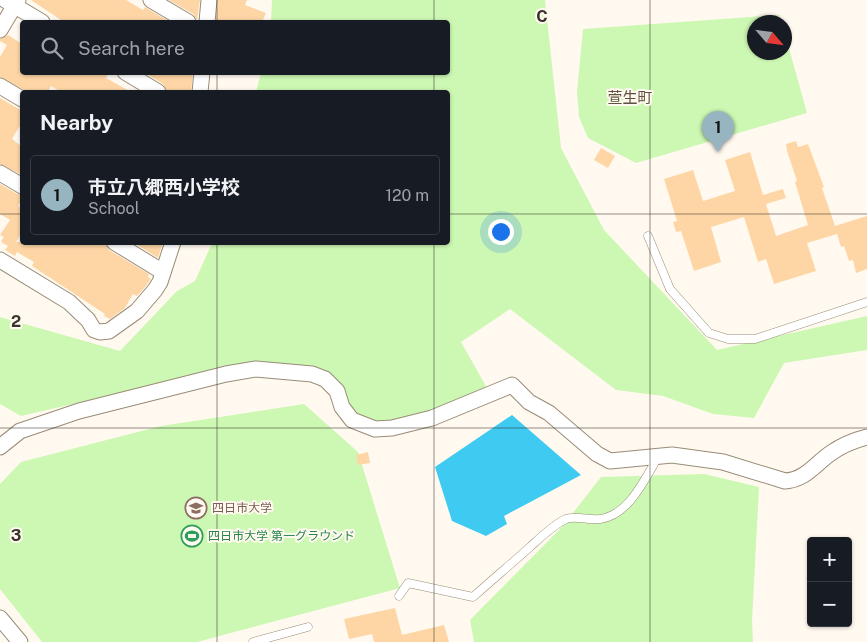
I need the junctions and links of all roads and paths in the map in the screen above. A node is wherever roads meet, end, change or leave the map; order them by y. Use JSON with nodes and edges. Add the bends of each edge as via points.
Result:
{"nodes":[{"id":1,"x":151,"y":0,"type":"edge"},
{"id":2,"x":209,"y":0,"type":"edge"},
{"id":3,"x":12,"y":2,"type":"edge"},
{"id":4,"x":39,"y":20,"type":"edge"},
{"id":5,"x":185,"y":20,"type":"edge"},
{"id":6,"x":207,"y":20,"type":"edge"},
{"id":7,"x":0,"y":30,"type":"edge"},
{"id":8,"x":130,"y":75,"type":"edge"},
{"id":9,"x":202,"y":75,"type":"edge"},
{"id":10,"x":0,"y":86,"type":"edge"},
{"id":11,"x":155,"y":90,"type":"edge"},
{"id":12,"x":200,"y":90,"type":"edge"},
{"id":13,"x":20,"y":98,"type":"edge"},
{"id":14,"x":0,"y":172,"type":"edge"},
{"id":15,"x":20,"y":185,"type":"edge"},
{"id":16,"x":648,"y":236,"type":"dead end"},
{"id":17,"x":119,"y":245,"type":"edge"},
{"id":18,"x":172,"y":245,"type":"edge"},
{"id":19,"x":3,"y":265,"type":"edge"},
{"id":20,"x":163,"y":272,"type":"junction"},
{"id":21,"x":867,"y":302,"type":"edge"},
{"id":22,"x":867,"y":437,"type":"edge"},
{"id":23,"x":0,"y":446,"type":"edge"},
{"id":24,"x":659,"y":456,"type":"junction"},
{"id":25,"x":399,"y":596,"type":"dead end"},
{"id":26,"x":0,"y":618,"type":"edge"},
{"id":27,"x":308,"y":627,"type":"dead end"},
{"id":28,"x":20,"y":642,"type":"edge"},
{"id":29,"x":254,"y":642,"type":"edge"}],
"edges":[{"from":1,"to":5,"type":"street"},
{"from":2,"to":6,"type":"street"},
{"from":3,"to":4,"type":"street"},
{"from":3,"to":7,"type":"street"},
{"from":8,"to":11,"type":"street"},
{"from":9,"to":12,"type":"street"},
{"from":10,"to":13,"type":"street"},
{"from":14,"to":15,"type":"street"},
{"from":16,"to":21,"type":"lane","via":[[670,289],[709,333],[728,339],[756,339]]},
{"from":17,"to":20,"type":"street"},
{"from":18,"to":20,"type":"street"},
{"from":19,"to":20,"type":"street","via":[[69,302],[94,330],[100,332],[109,331],[137,311],[155,290]]},
{"from":22,"to":24,"type":"street","via":[[830,453],[808,473],[785,482],[723,462]]},
{"from":23,"to":24,"type":"street","via":[[20,431],[79,411],[256,369],[312,374],[325,379],[337,391],[342,407],[352,420],[375,430],[432,418],[512,386],[610,461]]},
{"from":24,"to":25,"type":"lane","via":[[640,487],[613,516],[596,520],[568,518],[552,528],[473,597],[408,583]]},
{"from":26,"to":28,"type":"street"},
{"from":27,"to":29,"type":"lane"}]}
